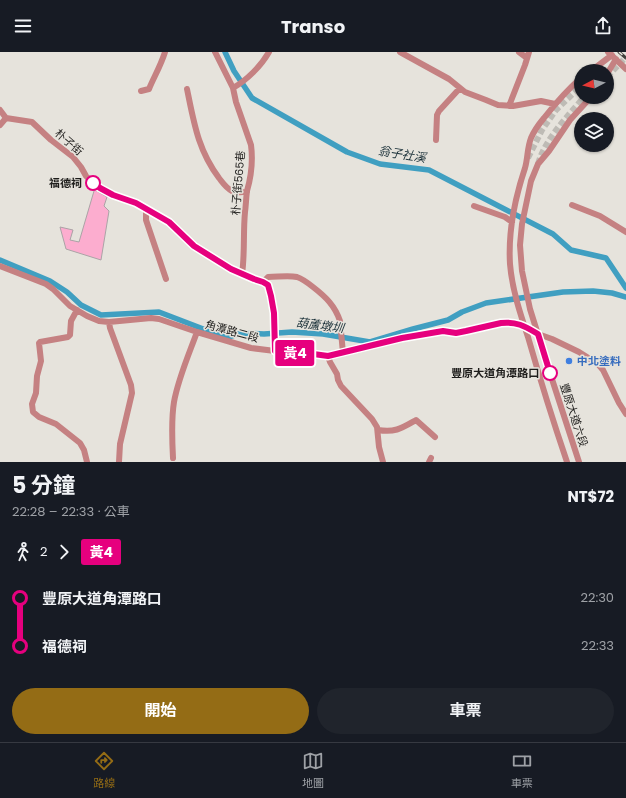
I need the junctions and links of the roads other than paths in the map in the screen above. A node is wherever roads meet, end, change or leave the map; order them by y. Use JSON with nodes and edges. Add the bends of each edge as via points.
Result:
{"nodes":[{"id":1,"x":166,"y":52,"type":"edge"},
{"id":2,"x":215,"y":52,"type":"edge"},
{"id":3,"x":269,"y":52,"type":"edge"},
{"id":4,"x":519,"y":52,"type":"edge"},
{"id":5,"x":402,"y":53,"type":"edge"},
{"id":6,"x":528,"y":55,"type":"edge"},
{"id":7,"x":612,"y":55,"type":"edge"},
{"id":8,"x":600,"y":64,"type":"edge"},
{"id":9,"x":626,"y":69,"type":"edge"},
{"id":10,"x":574,"y":85,"type":"edge"},
{"id":11,"x":235,"y":87,"type":"junction"},
{"id":12,"x":460,"y":88,"type":"junction"},
{"id":13,"x":187,"y":89,"type":"dead end"},
{"id":14,"x":141,"y":91,"type":"dead end"},
{"id":15,"x":555,"y":104,"type":"junction"},
{"id":16,"x":585,"y":104,"type":"edge"},
{"id":17,"x":509,"y":106,"type":"junction"},
{"id":18,"x":0,"y":110,"type":"edge"},
{"id":19,"x":6,"y":118,"type":"junction"},
{"id":20,"x":0,"y":125,"type":"edge"},
{"id":21,"x":436,"y":140,"type":"dead end"},
{"id":22,"x":247,"y":192,"type":"junction"},
{"id":23,"x":572,"y":205,"type":"dead end"},
{"id":24,"x":474,"y":206,"type":"dead end"},
{"id":25,"x":146,"y":208,"type":"junction"},
{"id":26,"x":512,"y":219,"type":"junction"},
{"id":27,"x":626,"y":232,"type":"edge"},
{"id":28,"x":0,"y":266,"type":"edge"},
{"id":29,"x":242,"y":274,"type":"junction"},
{"id":30,"x":166,"y":279,"type":"dead end"},
{"id":31,"x":263,"y":282,"type":"junction"},
{"id":32,"x":77,"y":310,"type":"junction"},
{"id":33,"x":109,"y":322,"type":"junction"},
{"id":34,"x":524,"y":326,"type":"junction"},
{"id":35,"x":197,"y":332,"type":"junction"},
{"id":36,"x":538,"y":334,"type":"junction"},
{"id":37,"x":275,"y":351,"type":"junction"},
{"id":38,"x":343,"y":353,"type":"junction"},
{"id":39,"x":328,"y":356,"type":"junction"},
{"id":40,"x":626,"y":414,"type":"edge"},
{"id":41,"x":378,"y":430,"type":"junction"},
{"id":42,"x":435,"y":437,"type":"dead end"},
{"id":43,"x":172,"y":458,"type":"dead end"},
{"id":44,"x":87,"y":462,"type":"edge"},
{"id":45,"x":119,"y":462,"type":"edge"},
{"id":46,"x":383,"y":462,"type":"edge"},
{"id":47,"x":567,"y":462,"type":"edge"},
{"id":48,"x":579,"y":462,"type":"edge"}],
"edges":[{"from":1,"to":14,"type":"street","via":[[149,89]]},
{"from":2,"to":11,"type":"street","name":"朴子街565巷"},
{"from":3,"to":11,"type":"street","via":[[255,71]]},
{"from":4,"to":6,"type":"street"},
{"from":5,"to":12,"type":"street","via":[[449,79]]},
{"from":6,"to":17,"type":"street"},
{"from":7,"to":8,"type":"street"},
{"from":7,"to":9,"type":"street"},
{"from":10,"to":15,"type":"street","name":"豐原大道六段"},
{"from":11,"to":22,"type":"street","name":"朴子街565巷","via":[[236,102],[252,151],[250,184]]},
{"from":12,"to":17,"type":"street","via":[[498,105]]},
{"from":12,"to":21,"type":"street","via":[[439,110]]},
{"from":13,"to":22,"type":"street","via":[[196,131],[205,157],[227,188],[234,192]]},
{"from":15,"to":17,"type":"street","via":[[541,100]]},
{"from":15,"to":26,"type":"street","name":"豐原大道六段","via":[[531,138]]},
{"from":16,"to":36,"type":"street","name":"豐原大道六段","via":[[538,164],[531,181],[522,224],[520,255],[524,286]]},
{"from":18,"to":19,"type":"street"},
{"from":19,"to":20,"type":"street"},
{"from":19,"to":25,"type":"street","name":"朴子街","via":[[32,122],[73,157],[93,183],[113,195]]},
{"from":22,"to":29,"type":"street","name":"朴子街565巷"},
{"from":23,"to":27,"type":"street","via":[[600,216]]},
{"from":24,"to":26,"type":"street"},
{"from":25,"to":29,"type":"street","name":"朴子街","via":[[169,222],[194,246]]},
{"from":25,"to":30,"type":"street","via":[[146,220]]},
{"from":26,"to":34,"type":"street","name":"豐原大道六段","via":[[510,263]]},
{"from":28,"to":32,"type":"street","name":"角潭路二段","via":[[46,284]]},
{"from":29,"to":31,"type":"street","name":"朴子街"},
{"from":31,"to":37,"type":"street","via":[[268,285],[274,313]]},
{"from":31,"to":38,"type":"street","via":[[268,277],[295,277],[305,280],[325,296],[339,317]]},
{"from":32,"to":33,"type":"street","name":"角潭路二段","via":[[94,319]]},
{"from":32,"to":44,"type":"street","via":[[68,337],[39,343],[41,361],[32,404],[33,412],[38,417],[56,424],[80,443]]},
{"from":33,"to":35,"type":"street","name":"角潭路二段","via":[[155,318]]},
{"from":33,"to":45,"type":"street","via":[[132,393],[120,444]]},
{"from":34,"to":36,"type":"street","name":"角潭路二段"},
{"from":34,"to":38,"type":"street","name":"角潭路二段","via":[[507,322],[456,333],[443,331]]},
{"from":34,"to":47,"type":"street","name":"豐原大道六段"},
{"from":35,"to":37,"type":"street","name":"角潭路二段","via":[[251,348]]},
{"from":35,"to":43,"type":"street","via":[[174,401]]},
{"from":36,"to":40,"type":"street","name":"角潭路二段","via":[[579,352],[598,364]]},
{"from":36,"to":48,"type":"street","name":"豐原大道六段"},
{"from":37,"to":39,"type":"street","name":"角潭路二段"},
{"from":38,"to":39,"type":"street","name":"角潭路二段"},
{"from":39,"to":41,"type":"street","via":[[341,386],[372,419]]},
{"from":41,"to":42,"type":"street","via":[[395,431],[416,420]]},
{"from":41,"to":46,"type":"street"}]}
